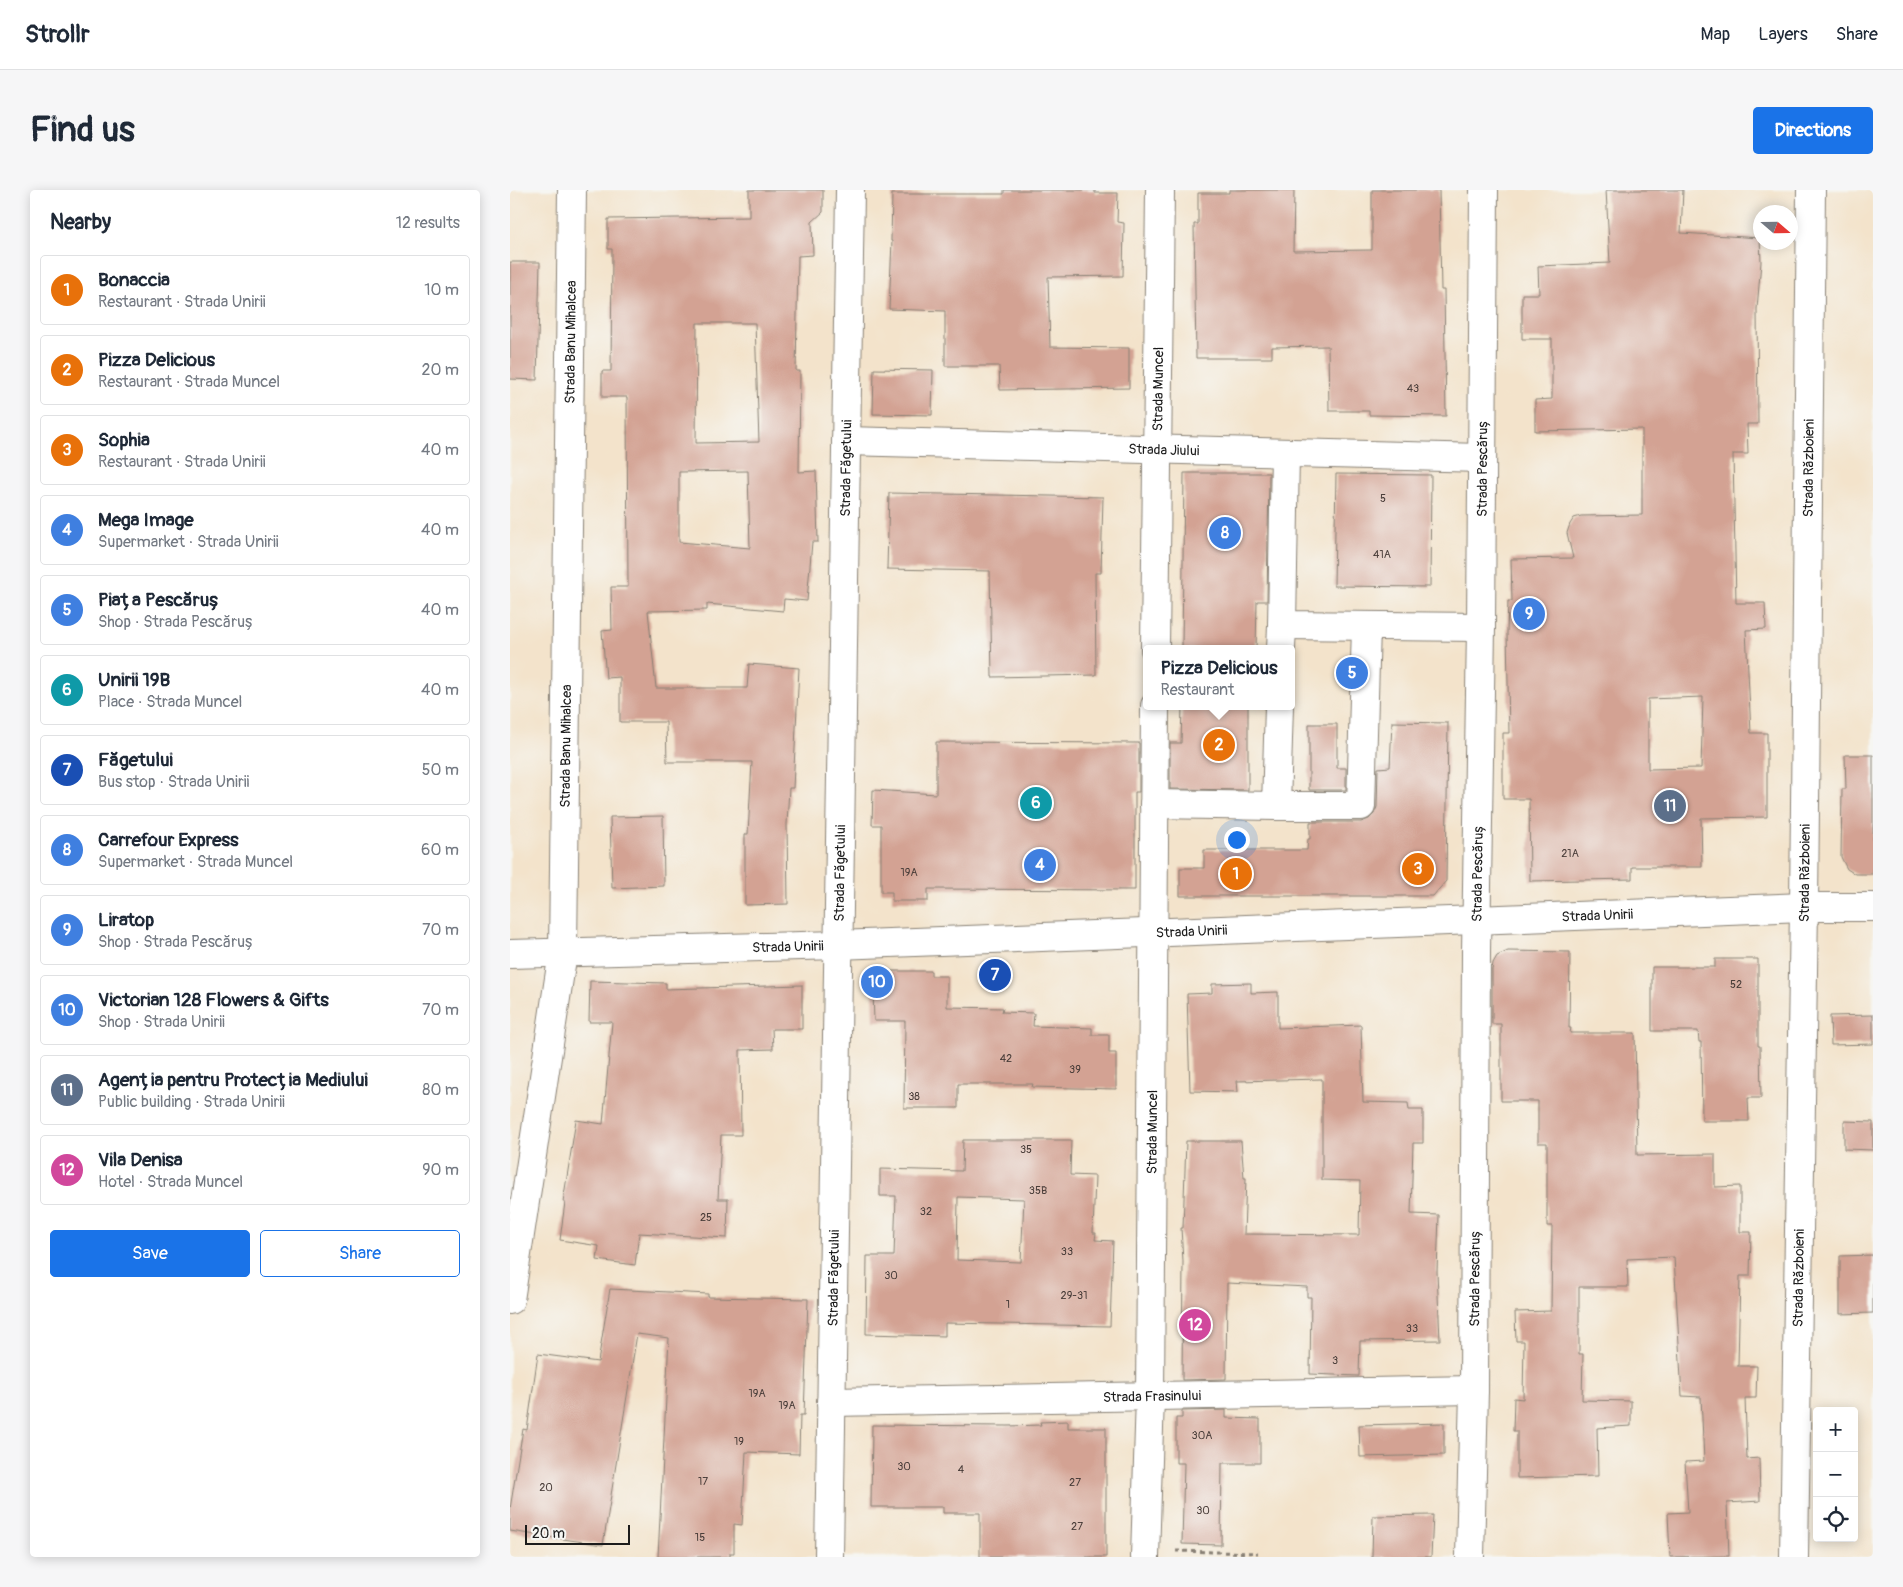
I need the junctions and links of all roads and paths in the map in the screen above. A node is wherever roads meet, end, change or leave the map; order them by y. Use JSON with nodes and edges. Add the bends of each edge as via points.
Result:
{"nodes":[{"id":1,"x":572,"y":190,"type":"edge"},
{"id":2,"x":850,"y":190,"type":"edge"},
{"id":3,"x":1160,"y":190,"type":"edge"},
{"id":4,"x":1484,"y":190,"type":"edge"},
{"id":5,"x":1811,"y":190,"type":"edge"},
{"id":6,"x":846,"y":441,"type":"junction"},
{"id":7,"x":1157,"y":449,"type":"junction"},
{"id":8,"x":1285,"y":453,"type":"junction"},
{"id":9,"x":1482,"y":458,"type":"junction"},
{"id":10,"x":1366,"y":626,"type":"junction"},
{"id":11,"x":1481,"y":627,"type":"junction"},
{"id":12,"x":1282,"y":637,"type":"edge"},
{"id":13,"x":1155,"y":645,"type":"edge"},
{"id":14,"x":1155,"y":710,"type":"edge"},
{"id":15,"x":1279,"y":710,"type":"edge"},
{"id":16,"x":1154,"y":804,"type":"junction"},
{"id":17,"x":1276,"y":806,"type":"junction"},
{"id":18,"x":1804,"y":907,"type":"junction"},
{"id":19,"x":1873,"y":907,"type":"edge"},
{"id":20,"x":1476,"y":920,"type":"junction"},
{"id":21,"x":1153,"y":933,"type":"junction"},
{"id":22,"x":838,"y":945,"type":"junction"},
{"id":23,"x":563,"y":952,"type":"junction"},
{"id":24,"x":510,"y":954,"type":"edge"},
{"id":25,"x":510,"y":1300,"type":"edge"},
{"id":26,"x":1474,"y":1390,"type":"junction"},
{"id":27,"x":1150,"y":1396,"type":"junction"},
{"id":28,"x":831,"y":1402,"type":"junction"},
{"id":29,"x":1258,"y":1553,"type":"dead end"},
{"id":30,"x":1158,"y":1554,"type":"edge"},
{"id":31,"x":829,"y":1557,"type":"edge"},
{"id":32,"x":1470,"y":1557,"type":"edge"},
{"id":33,"x":1794,"y":1557,"type":"edge"}],
"edges":[{"from":1,"to":23,"type":"street","name":"Strada Banu Mihalcea"},
{"from":2,"to":6,"type":"street","name":"Strada Făgetului"},
{"from":3,"to":7,"type":"street","name":"Strada Muncel"},
{"from":4,"to":9,"type":"street","name":"Strada Pescăruș"},
{"from":5,"to":18,"type":"street","name":"Strada Războieni"},
{"from":6,"to":7,"type":"street","name":"Strada Jiului"},
{"from":6,"to":22,"type":"street","name":"Strada Făgetului"},
{"from":7,"to":8,"type":"street","name":"Strada Jiului"},
{"from":7,"to":13,"type":"street","name":"Strada Muncel"},
{"from":8,"to":9,"type":"street","name":"Strada Jiului"},
{"from":8,"to":12,"type":"street"},
{"from":9,"to":11,"type":"street","name":"Strada Pescăruș"},
{"from":10,"to":11,"type":"street"},
{"from":10,"to":12,"type":"street"},
{"from":10,"to":17,"type":"street","via":[[1361,806]]},
{"from":11,"to":20,"type":"street","name":"Strada Pescăruș"},
{"from":14,"to":16,"type":"street","name":"Strada Muncel"},
{"from":15,"to":17,"type":"street"},
{"from":16,"to":17,"type":"street"},
{"from":16,"to":21,"type":"street","name":"Strada Muncel"},
{"from":18,"to":19,"type":"street","name":"Strada Unirii"},
{"from":18,"to":20,"type":"street","name":"Strada Unirii"},
{"from":18,"to":33,"type":"street","name":"Strada Războieni"},
{"from":20,"to":21,"type":"street","name":"Strada Unirii"},
{"from":20,"to":26,"type":"street","name":"Strada Pescăruș"},
{"from":21,"to":22,"type":"street","name":"Strada Unirii"},
{"from":21,"to":27,"type":"street","name":"Strada Muncel"},
{"from":22,"to":23,"type":"street","name":"Strada Unirii"},
{"from":22,"to":28,"type":"street","name":"Strada Făgetului"},
{"from":23,"to":24,"type":"street","name":"Strada Unirii"},
{"from":23,"to":25,"type":"street","name":"Strada Banu Mihalcea"},
{"from":26,"to":27,"type":"street","name":"Strada Frasinului"},
{"from":26,"to":32,"type":"street","name":"Strada Pescăruș"},
{"from":27,"to":28,"type":"street","name":"Strada Frasinului"},
{"from":27,"to":30,"type":"street","name":"Strada Muncel"},
{"from":28,"to":31,"type":"street","name":"Strada Făgetului"},
{"from":29,"to":30,"type":"path"}]}
